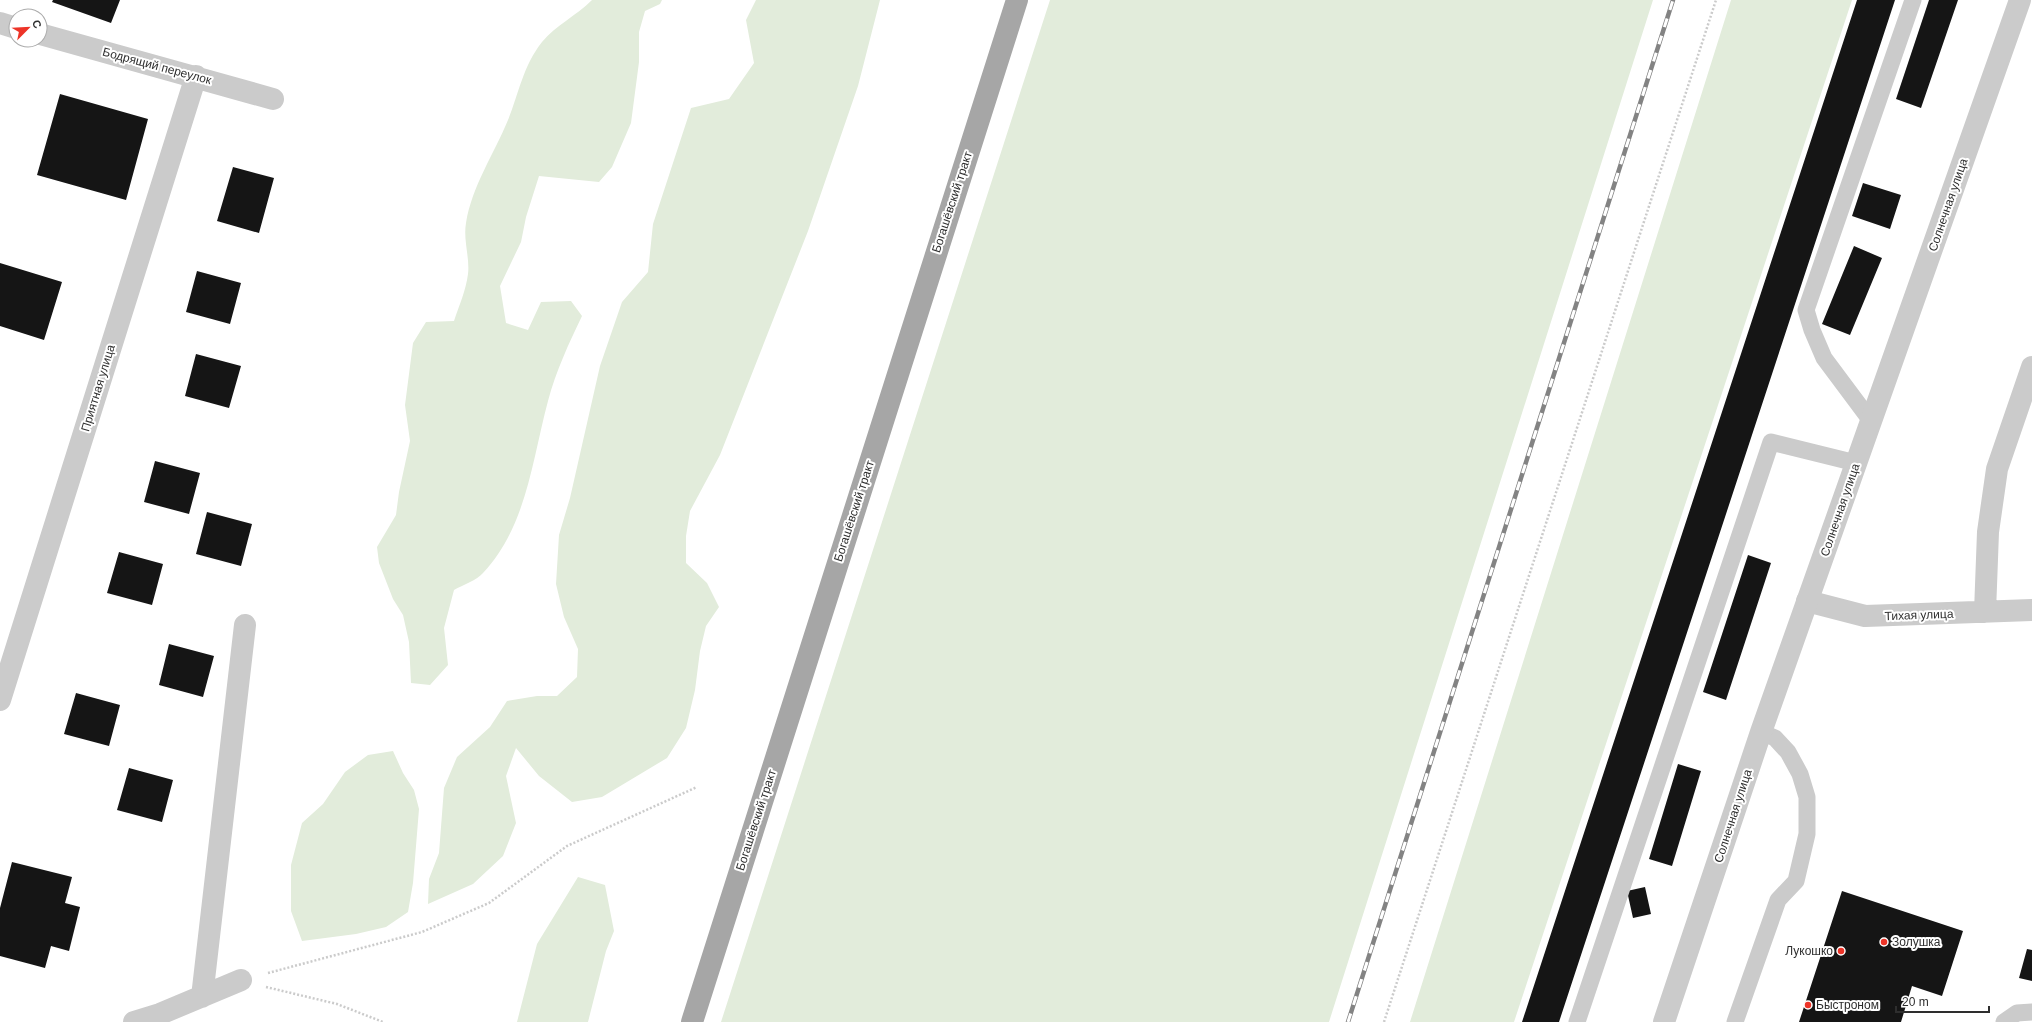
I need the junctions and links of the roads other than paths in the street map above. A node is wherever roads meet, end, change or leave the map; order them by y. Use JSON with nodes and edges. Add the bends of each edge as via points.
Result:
{"nodes":[{"id":1,"x":1017,"y":0,"type":"edge"},
{"id":2,"x":1913,"y":0,"type":"edge"},
{"id":3,"x":2020,"y":0,"type":"edge"},
{"id":4,"x":48,"y":36,"type":"edge"},
{"id":5,"x":196,"y":76,"type":"junction"},
{"id":6,"x":273,"y":99,"type":"dead end"},
{"id":7,"x":2032,"y":367,"type":"edge"},
{"id":8,"x":1871,"y":421,"type":"junction"},
{"id":9,"x":1856,"y":463,"type":"junction"},
{"id":10,"x":1808,"y":601,"type":"junction"},
{"id":11,"x":2032,"y":610,"type":"edge"},
{"id":12,"x":1985,"y":612,"type":"junction"},
{"id":13,"x":245,"y":625,"type":"dead end"},
{"id":14,"x":0,"y":700,"type":"edge"},
{"id":15,"x":1761,"y":732,"type":"junction"},
{"id":16,"x":241,"y":980,"type":"road end"},
{"id":17,"x":202,"y":997,"type":"junction"},
{"id":18,"x":2032,"y":1012,"type":"edge"},
{"id":19,"x":134,"y":1022,"type":"edge"},
{"id":20,"x":692,"y":1022,"type":"edge"},
{"id":21,"x":1577,"y":1022,"type":"edge"},
{"id":22,"x":1664,"y":1022,"type":"edge"},
{"id":23,"x":1735,"y":1022,"type":"edge"},
{"id":24,"x":2004,"y":1022,"type":"edge"}],
"edges":[{"from":1,"to":20,"type":"main road","name":"Богашёвский тракт"},
{"from":2,"to":8,"type":"lane","via":[[1806,310],[1824,358]]},
{"from":3,"to":8,"type":"street","name":"Солнечная улица"},
{"from":4,"to":5,"type":"street","name":"Бодрящий переулок"},
{"from":5,"to":6,"type":"street","name":"Бодрящий переулок"},
{"from":5,"to":14,"type":"street","name":"Приятная улица"},
{"from":7,"to":12,"type":"street","via":[[1997,469],[1988,532]]},
{"from":8,"to":9,"type":"street","name":"Солнечная улица"},
{"from":9,"to":10,"type":"street","name":"Солнечная улица"},
{"from":9,"to":21,"type":"lane","via":[[1771,442]]},
{"from":10,"to":12,"type":"street","name":"Тихая улица","via":[[1865,616]]},
{"from":10,"to":15,"type":"street","name":"Солнечная улица"},
{"from":11,"to":12,"type":"street","name":"Тихая улица"},
{"from":13,"to":17,"type":"street"},
{"from":15,"to":22,"type":"street","name":"Солнечная улица"},
{"from":15,"to":23,"type":"lane","via":[[1775,738],[1788,752],[1800,774],[1807,797],[1807,834],[1796,881],[1778,900]]},
{"from":16,"to":17,"type":"street"},
{"from":17,"to":19,"type":"street"},
{"from":18,"to":24,"type":"lane","via":[[2017,1013]]}]}
